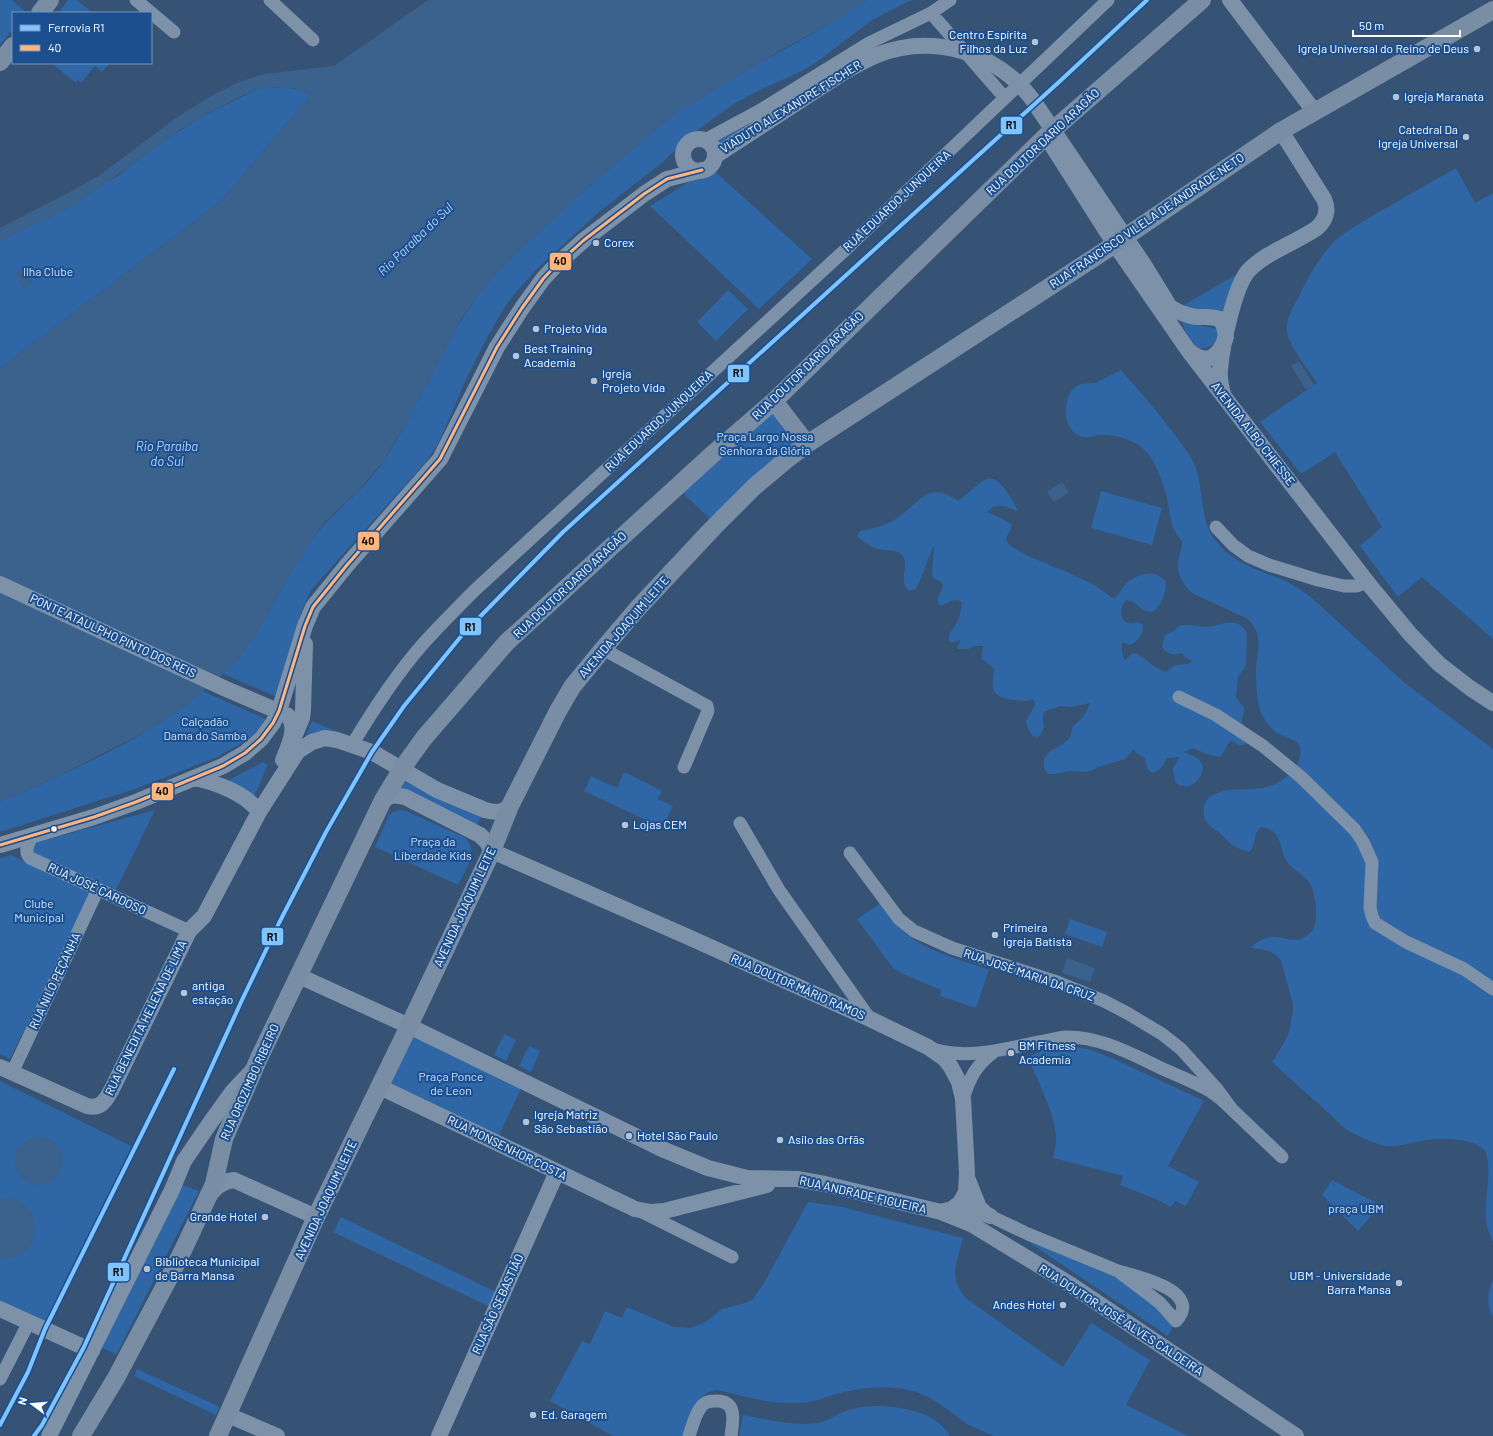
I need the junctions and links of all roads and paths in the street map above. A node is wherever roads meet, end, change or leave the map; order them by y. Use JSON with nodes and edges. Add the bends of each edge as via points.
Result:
{"nodes":[{"id":1,"x":50,"y":0,"type":"edge"},
{"id":2,"x":136,"y":0,"type":"edge"},
{"id":3,"x":270,"y":0,"type":"edge"},
{"id":4,"x":950,"y":0,"type":"edge"},
{"id":5,"x":1108,"y":0,"type":"edge"},
{"id":6,"x":1202,"y":0,"type":"edge"},
{"id":7,"x":1230,"y":0,"type":"edge"},
{"id":8,"x":1493,"y":10,"type":"edge"},
{"id":9,"x":41,"y":12,"type":"edge"},
{"id":10,"x":150,"y":12,"type":"edge"},
{"id":11,"x":152,"y":13,"type":"edge"},
{"id":12,"x":931,"y":13,"type":"junction"},
{"id":13,"x":174,"y":32,"type":"dead end"},
{"id":14,"x":313,"y":40,"type":"dead end"},
{"id":15,"x":12,"y":47,"type":"edge"},
{"id":16,"x":0,"y":62,"type":"edge"},
{"id":17,"x":1005,"y":98,"type":"junction"},
{"id":18,"x":1314,"y":111,"type":"junction"},
{"id":19,"x":1281,"y":131,"type":"junction"},
{"id":20,"x":1046,"y":136,"type":"junction"},
{"id":21,"x":705,"y":140,"type":"junction"},
{"id":22,"x":686,"y":147,"type":"junction"},
{"id":23,"x":720,"y":152,"type":"junction"},
{"id":24,"x":702,"y":170,"type":"junction"},
{"id":25,"x":667,"y":179,"type":"junction"},
{"id":26,"x":1114,"y":243,"type":"junction"},
{"id":27,"x":1170,"y":307,"type":"junction"},
{"id":28,"x":1226,"y":339,"type":"junction"},
{"id":29,"x":1188,"y":350,"type":"junction"},
{"id":30,"x":1223,"y":395,"type":"junction"},
{"id":31,"x":774,"y":401,"type":"junction"},
{"id":32,"x":807,"y":444,"type":"junction"},
{"id":33,"x":1216,"y":527,"type":"dead end"},
{"id":34,"x":1367,"y":582,"type":"junction"},
{"id":35,"x":0,"y":584,"type":"edge"},
{"id":36,"x":305,"y":626,"type":"junction"},
{"id":37,"x":603,"y":649,"type":"junction"},
{"id":38,"x":1178,"y":697,"type":"dead end"},
{"id":39,"x":1493,"y":703,"type":"edge"},
{"id":40,"x":279,"y":711,"type":"junction"},
{"id":41,"x":352,"y":745,"type":"junction"},
{"id":42,"x":283,"y":760,"type":"junction"},
{"id":43,"x":684,"y":768,"type":"dead end"},
{"id":44,"x":402,"y":770,"type":"junction"},
{"id":45,"x":194,"y":778,"type":"junction"},
{"id":46,"x":269,"y":794,"type":"junction"},
{"id":47,"x":383,"y":800,"type":"junction"},
{"id":48,"x":510,"y":806,"type":"junction"},
{"id":49,"x":259,"y":812,"type":"junction"},
{"id":50,"x":740,"y":823,"type":"dead end"},
{"id":51,"x":33,"y":835,"type":"junction"},
{"id":52,"x":0,"y":845,"type":"edge"},
{"id":53,"x":492,"y":851,"type":"junction"},
{"id":54,"x":850,"y":853,"type":"dead end"},
{"id":55,"x":98,"y":889,"type":"junction"},
{"id":56,"x":189,"y":931,"type":"junction"},
{"id":57,"x":299,"y":976,"type":"junction"},
{"id":58,"x":1493,"y":989,"type":"edge"},
{"id":59,"x":870,"y":1019,"type":"junction"},
{"id":60,"x":409,"y":1026,"type":"junction"},
{"id":61,"x":928,"y":1048,"type":"junction"},
{"id":62,"x":995,"y":1051,"type":"junction"},
{"id":63,"x":254,"y":1069,"type":"junction"},
{"id":64,"x":6,"y":1070,"type":"edge"},
{"id":65,"x":1200,"y":1079,"type":"junction"},
{"id":66,"x":380,"y":1087,"type":"junction"},
{"id":67,"x":963,"y":1100,"type":"junction"},
{"id":68,"x":1282,"y":1157,"type":"dead end"},
{"id":69,"x":557,"y":1172,"type":"junction"},
{"id":70,"x":967,"y":1173,"type":"junction"},
{"id":71,"x":798,"y":1179,"type":"junction"},
{"id":72,"x":966,"y":1192,"type":"junction"},
{"id":73,"x":207,"y":1199,"type":"junction"},
{"id":74,"x":968,"y":1208,"type":"junction"},
{"id":75,"x":635,"y":1209,"type":"junction"},
{"id":76,"x":944,"y":1212,"type":"junction"},
{"id":77,"x":990,"y":1216,"type":"junction"},
{"id":78,"x":316,"y":1217,"type":"junction"},
{"id":79,"x":992,"y":1237,"type":"junction"},
{"id":80,"x":732,"y":1257,"type":"dead end"},
{"id":81,"x":1118,"y":1271,"type":"junction"},
{"id":82,"x":0,"y":1309,"type":"edge"},
{"id":83,"x":29,"y":1322,"type":"junction"},
{"id":84,"x":92,"y":1351,"type":"junction"},
{"id":85,"x":0,"y":1379,"type":"edge"},
{"id":86,"x":228,"y":1415,"type":"junction"},
{"id":87,"x":48,"y":1436,"type":"edge"},
{"id":88,"x":81,"y":1436,"type":"edge"},
{"id":89,"x":218,"y":1436,"type":"edge"},
{"id":90,"x":277,"y":1436,"type":"edge"},
{"id":91,"x":439,"y":1436,"type":"edge"},
{"id":92,"x":689,"y":1436,"type":"edge"},
{"id":93,"x":731,"y":1436,"type":"edge"},
{"id":94,"x":1296,"y":1436,"type":"edge"}],
"edges":[{"from":1,"to":9,"type":"main road"},
{"from":2,"to":10,"type":"street"},
{"from":3,"to":14,"type":"street"},
{"from":4,"to":12,"type":"street"},
{"from":5,"to":17,"type":"street","name":"RUA EDUARDO JUNQUEIRA"},
{"from":6,"to":20,"type":"main road","name":"RUA DOUTOR DARIO ARAGÃO"},
{"from":7,"to":18,"type":"street"},
{"from":8,"to":18,"type":"main road","name":"RUA FRANCISCO VILELA DE ANDRADE NETO"},
{"from":11,"to":13,"type":"street"},
{"from":12,"to":17,"type":"street"},
{"from":12,"to":21,"type":"street","via":[[869,43],[759,111]]},
{"from":15,"to":16,"type":"main road"},
{"from":17,"to":41,"type":"street","name":"RUA EDUARDO JUNQUEIRA","via":[[844,251],[475,590],[413,657],[373,709]]},
{"from":18,"to":19,"type":"main road","name":"RUA FRANCISCO VILELA DE ANDRADE NETO"},
{"from":19,"to":26,"type":"main road","name":"RUA FRANCISCO VILELA DE ANDRADE NETO"},
{"from":19,"to":28,"type":"street","via":[[1324,199],[1327,212],[1317,228],[1256,264],[1246,274],[1236,296]]},
{"from":20,"to":26,"type":"street","name":"AVENIDA ALBO CHIESSE"},
{"from":20,"to":31,"type":"main road","name":"RUA DOUTOR DARIO ARAGÃO"},
{"from":21,"to":22,"type":"street","via":[[693,141]]},
{"from":21,"to":23,"type":"street"},
{"from":22,"to":24,"type":"street","via":[[686,163],[691,169]]},
{"from":22,"to":25,"type":"street"},
{"from":23,"to":24,"type":"street","via":[[711,165]]},
{"from":23,"to":27,"type":"street","name":"VIADUTO ALEXANDRE FISCHER","via":[[844,72],[878,55],[912,47],[944,47],[959,50],[997,66],[1017,81],[1032,99]]},
{"from":24,"to":25,"type":"street"},
{"from":25,"to":36,"type":"street","via":[[584,240],[543,280],[497,347],[440,459],[317,601]]},
{"from":26,"to":29,"type":"street","name":"AVENIDA ALBO CHIESSE"},
{"from":26,"to":32,"type":"main road","name":"RUA FRANCISCO VILELA DE ANDRADE NETO"},
{"from":27,"to":28,"type":"street","via":[[1184,314],[1220,319]]},
{"from":27,"to":29,"type":"street","name":"VIADUTO ALEXANDRE FISCHER"},
{"from":28,"to":29,"type":"street","via":[[1216,355],[1209,359],[1198,357]]},
{"from":28,"to":30,"type":"street","via":[[1220,370]]},
{"from":29,"to":30,"type":"street","name":"AVENIDA ALBO CHIESSE"},
{"from":30,"to":34,"type":"street","name":"AVENIDA ALBO CHIESSE"},
{"from":31,"to":32,"type":"main road"},
{"from":31,"to":44,"type":"main road","name":"RUA DOUTOR DARIO ARAGÃO","via":[[507,642],[424,738]]},
{"from":32,"to":37,"type":"main road","name":"AVENIDA JOAQUIM LEITE","via":[[754,487],[638,608]]},
{"from":33,"to":34,"type":"street","via":[[1248,556],[1269,565],[1344,586],[1357,586]]},
{"from":34,"to":39,"type":"street","name":"AVENIDA ALBO CHIESSE","via":[[1439,664]]},
{"from":35,"to":40,"type":"street","name":"PONTE ATAULPHO PINTO DOS REIS"},
{"from":36,"to":40,"type":"street"},
{"from":36,"to":42,"type":"street","via":[[304,710]]},
{"from":37,"to":43,"type":"street","via":[[707,706],[708,711]]},
{"from":37,"to":48,"type":"main road","name":"AVENIDA JOAQUIM LEITE","via":[[572,687]]},
{"from":38,"to":58,"type":"street","via":[[1216,715],[1263,746],[1301,777],[1355,830],[1372,862],[1370,908],[1375,924],[1406,942],[1464,969]]},
{"from":40,"to":42,"type":"street","via":[[289,716],[292,726]]},
{"from":40,"to":45,"type":"street","via":[[261,739],[245,754]]},
{"from":41,"to":44,"type":"street","via":[[372,752]]},
{"from":41,"to":46,"type":"street","name":"RUA BENEDITA HELENA DE LIMA","via":[[325,738],[304,746]]},
{"from":42,"to":46,"type":"street"},
{"from":44,"to":47,"type":"main road","name":"RUA DOUTOR DARIO ARAGÃO"},
{"from":44,"to":48,"type":"street","via":[[441,792],[485,810],[501,812]]},
{"from":45,"to":49,"type":"street","via":[[234,793],[249,801]]},
{"from":45,"to":51,"type":"street","via":[[94,817]]},
{"from":46,"to":49,"type":"street","name":"RUA BENEDITA HELENA DE LIMA"},
{"from":47,"to":53,"type":"street","via":[[396,795],[414,801],[480,835]]},
{"from":47,"to":57,"type":"main road","name":"RUA OROZIMBO RIBEIRO"},
{"from":48,"to":53,"type":"main road","name":"AVENIDA JOAQUIM LEITE"},
{"from":49,"to":56,"type":"street","name":"RUA BENEDITA HELENA DE LIMA","via":[[204,916]]},
{"from":50,"to":59,"type":"street","via":[[779,890]]},
{"from":51,"to":52,"type":"street"},
{"from":51,"to":55,"type":"street","name":"RUA JOSÉ CARDOSO","via":[[27,848],[28,857]]},
{"from":53,"to":59,"type":"street","name":"RUA DOUTOR MÁRIO RAMOS"},
{"from":53,"to":60,"type":"main road","name":"AVENIDA JOAQUIM LEITE"},
{"from":54,"to":65,"type":"street","name":"RUA JOSÉ MARIA DA CRUZ","via":[[899,919],[914,931],[952,948],[1057,982],[1116,1007],[1162,1034],[1181,1049]]},
{"from":55,"to":56,"type":"street","name":"RUA JOSÉ CARDOSO"},
{"from":55,"to":64,"type":"street","name":"RUA NILO PEÇANHA"},
{"from":56,"to":64,"type":"street","name":"RUA BENEDITA HELENA DE LIMA","via":[[108,1096],[100,1106],[80,1103]]},
{"from":57,"to":60,"type":"street","name":"RUA ANDRADE FIGUEIRA"},
{"from":57,"to":63,"type":"main road","name":"RUA OROZIMBO RIBEIRO"},
{"from":59,"to":61,"type":"street","name":"RUA DOUTOR MÁRIO RAMOS"},
{"from":60,"to":66,"type":"main road","name":"AVENIDA JOAQUIM LEITE"},
{"from":60,"to":71,"type":"street","name":"RUA ANDRADE FIGUEIRA","via":[[681,1158],[740,1177]]},
{"from":61,"to":62,"type":"street","name":"RUA JOSÉ MARIA DA CRUZ","via":[[962,1054]]},
{"from":61,"to":67,"type":"street","name":"RUA DOUTOR MÁRIO RAMOS","via":[[942,1056],[952,1067]]},
{"from":62,"to":65,"type":"street","name":"RUA JOSÉ MARIA DA CRUZ","via":[[1077,1037],[1120,1049]]},
{"from":62,"to":67,"type":"street","via":[[975,1070]]},
{"from":63,"to":73,"type":"main road","name":"RUA OROZIMBO RIBEIRO","via":[[224,1139],[216,1176]]},
{"from":63,"to":84,"type":"street","via":[[225,1101],[184,1161]]},
{"from":65,"to":68,"type":"street","name":"RUA JOSÉ MARIA DA CRUZ"},
{"from":66,"to":69,"type":"street","name":"RUA MONSENHOR COSTA"},
{"from":66,"to":78,"type":"main road","name":"AVENIDA JOAQUIM LEITE"},
{"from":67,"to":70,"type":"street","name":"RUA DOUTOR MÁRIO RAMOS"},
{"from":69,"to":75,"type":"street","name":"RUA MONSENHOR COSTA"},
{"from":69,"to":91,"type":"street","name":"RUA SÃO SEBASTIÃO"},
{"from":70,"to":72,"type":"street","name":"RUA DOUTOR MÁRIO RAMOS"},
{"from":70,"to":77,"type":"street","via":[[976,1198]]},
{"from":71,"to":75,"type":"street","name":"RUA MONSENHOR COSTA","via":[[760,1186],[664,1211]]},
{"from":71,"to":76,"type":"street","name":"RUA ANDRADE FIGUEIRA"},
{"from":72,"to":74,"type":"street","name":"RUA DOUTOR MÁRIO RAMOS"},
{"from":72,"to":76,"type":"street","via":[[960,1203],[952,1210]]},
{"from":73,"to":78,"type":"street","via":[[223,1183],[234,1180]]},
{"from":73,"to":88,"type":"main road","name":"RUA OROZIMBO RIBEIRO","via":[[170,1276]]},
{"from":74,"to":76,"type":"street"},
{"from":74,"to":77,"type":"street"},
{"from":74,"to":79,"type":"street","via":[[972,1219]]},
{"from":75,"to":80,"type":"street","name":"RUA MONSENHOR COSTA"},
{"from":76,"to":79,"type":"street","name":"RUA DOUTOR JOSÉ ALVES CALDEIRA"},
{"from":77,"to":81,"type":"street"},
{"from":78,"to":86,"type":"main road","name":"AVENIDA JOAQUIM LEITE"},
{"from":79,"to":94,"type":"street","name":"RUA DOUTOR JOSÉ ALVES CALDEIRA","via":[[1068,1283]]},
{"from":81,"to":81,"type":"street","via":[[1159,1283],[1177,1296],[1182,1307],[1176,1322],[1160,1303]]},
{"from":82,"to":83,"type":"street"},
{"from":83,"to":84,"type":"street"},
{"from":83,"to":85,"type":"street"},
{"from":84,"to":87,"type":"street"},
{"from":86,"to":89,"type":"main road","name":"AVENIDA JOAQUIM LEITE"},
{"from":86,"to":90,"type":"street"},
{"from":92,"to":93,"type":"street","via":[[699,1409],[704,1404],[716,1400],[731,1407]]}]}
